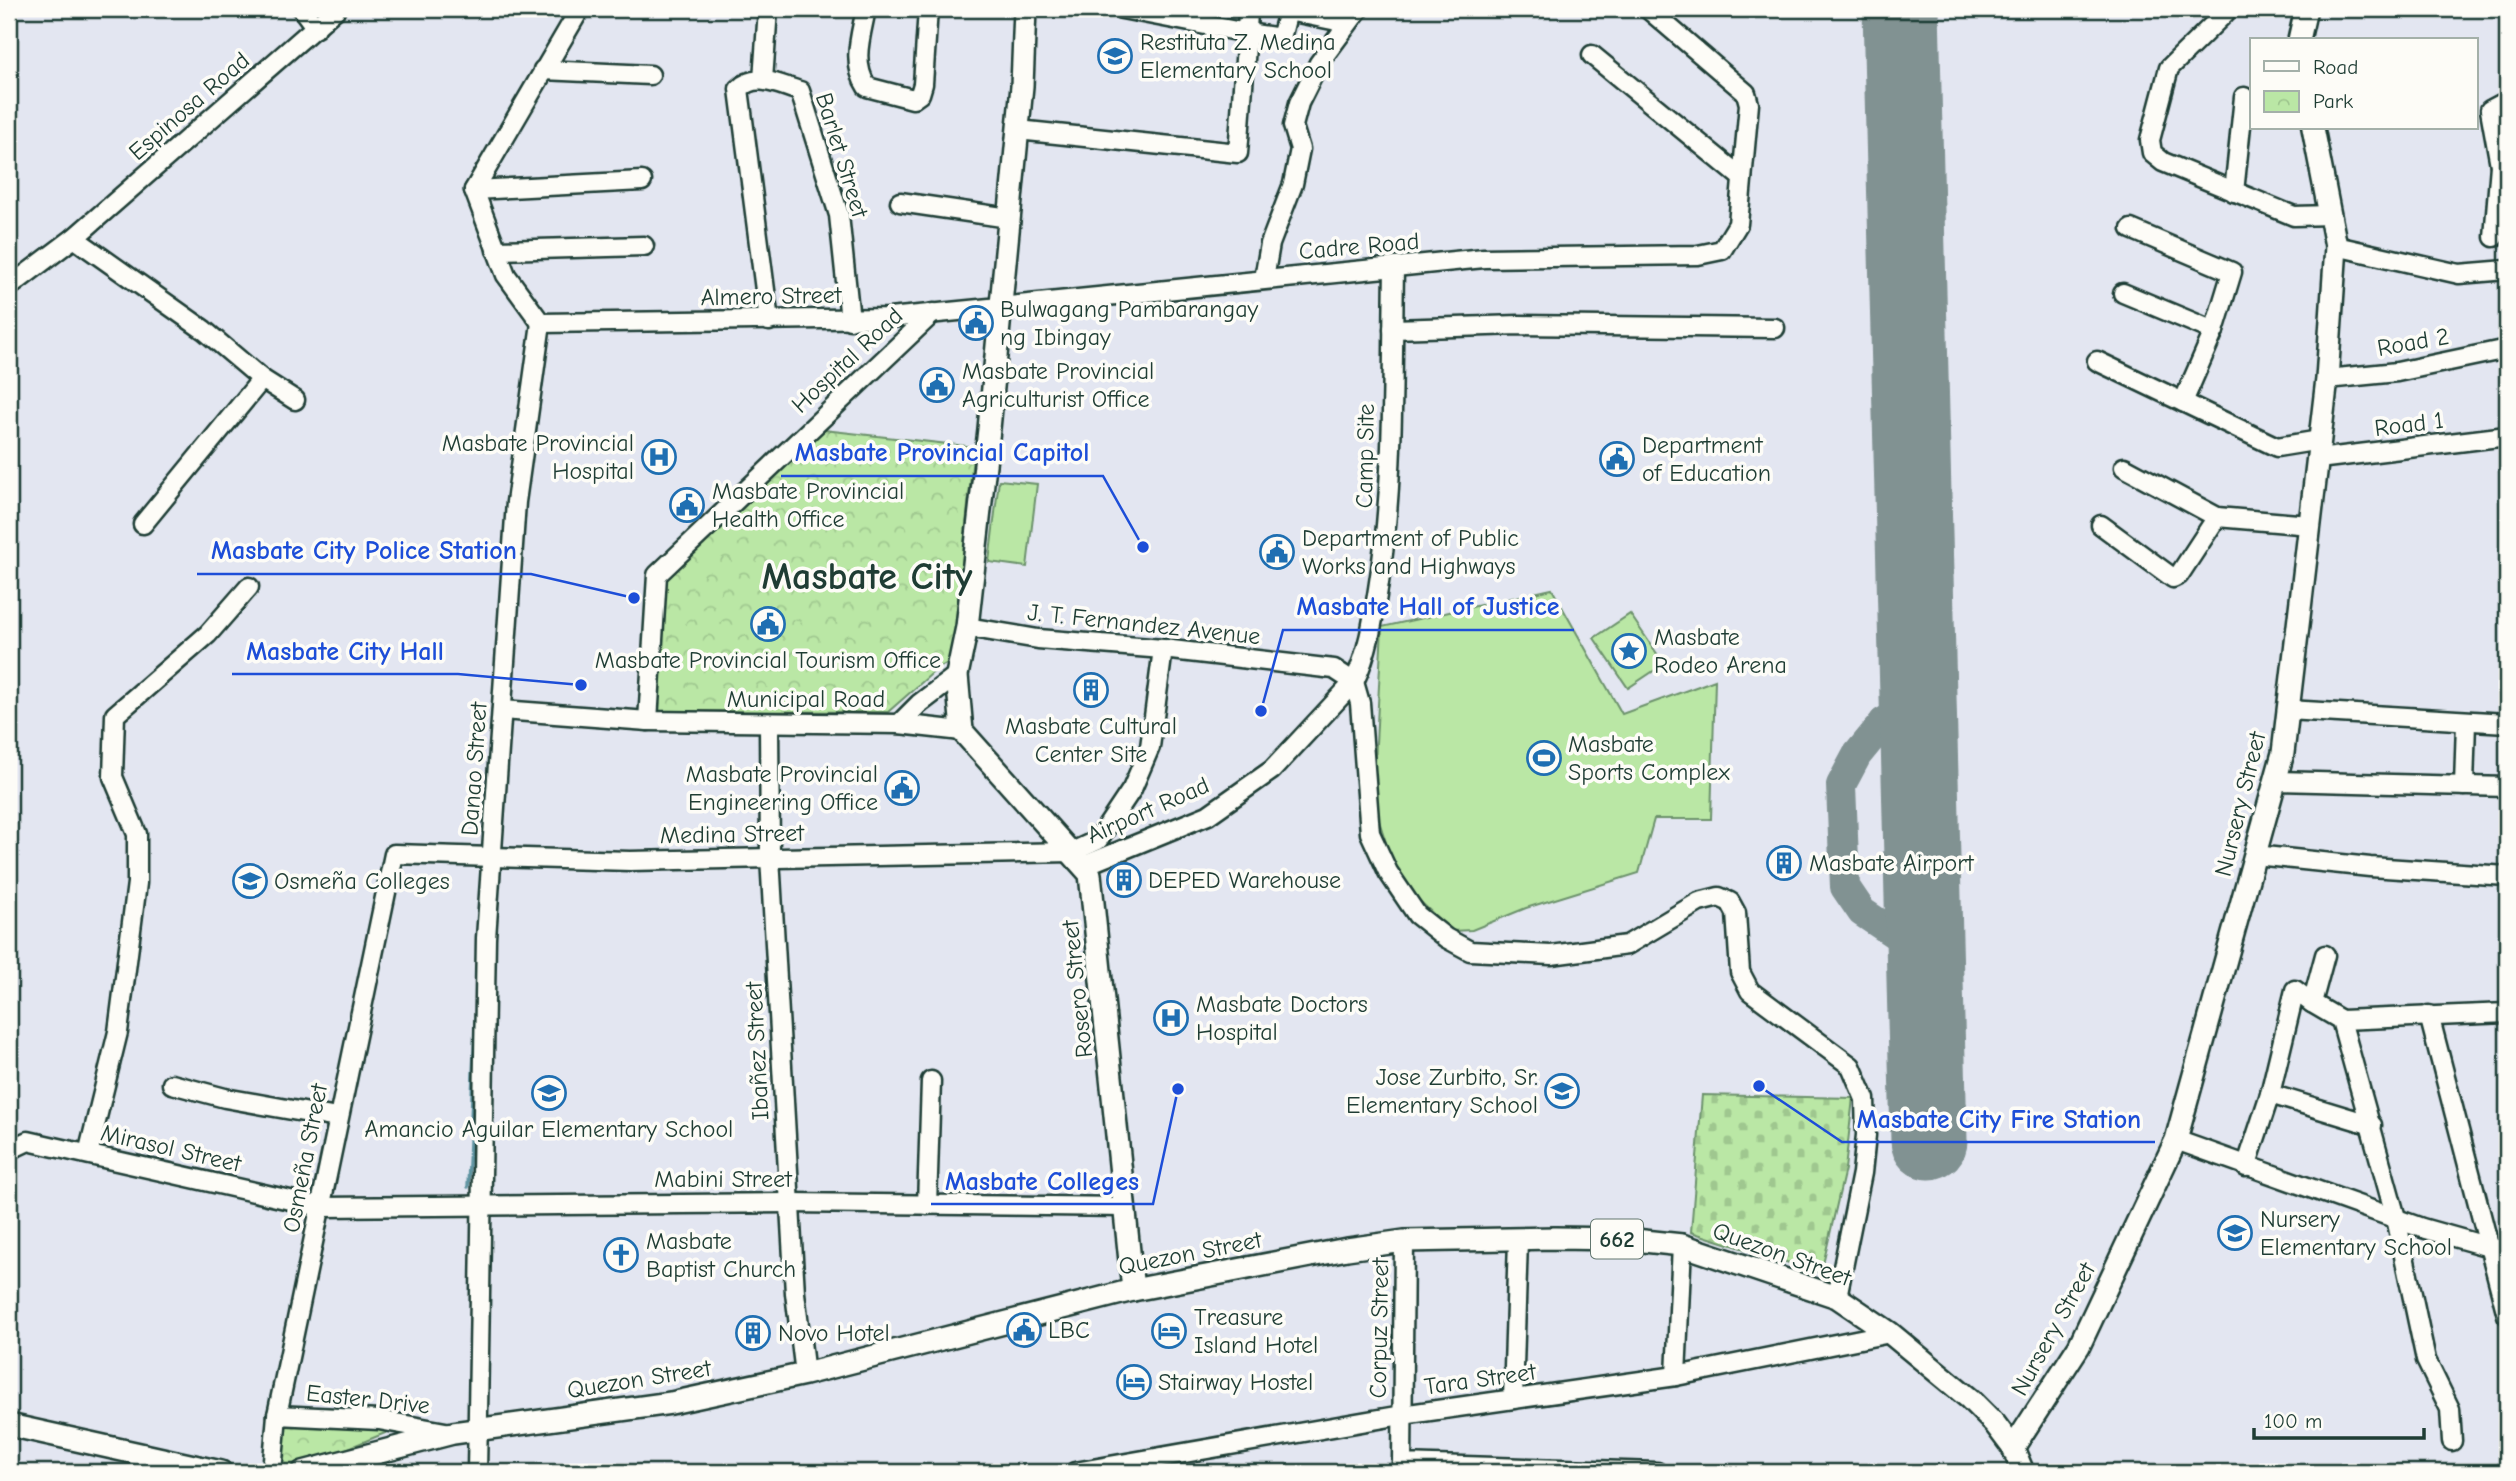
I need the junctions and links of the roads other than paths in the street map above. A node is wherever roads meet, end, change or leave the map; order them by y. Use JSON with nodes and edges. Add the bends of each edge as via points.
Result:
{"nodes":[{"id":1,"x":302,"y":9,"type":"edge"},
{"id":2,"x":336,"y":9,"type":"edge"},
{"id":3,"x":580,"y":9,"type":"edge"},
{"id":4,"x":768,"y":9,"type":"edge"},
{"id":5,"x":866,"y":9,"type":"edge"},
{"id":6,"x":928,"y":9,"type":"edge"},
{"id":7,"x":1025,"y":9,"type":"edge"},
{"id":8,"x":1122,"y":9,"type":"edge"},
{"id":9,"x":1248,"y":9,"type":"edge"},
{"id":10,"x":1359,"y":9,"type":"edge"},
{"id":11,"x":1648,"y":9,"type":"edge"},
{"id":12,"x":2306,"y":9,"type":"edge"},
{"id":13,"x":1315,"y":12,"type":"edge"},
{"id":14,"x":1170,"y":13,"type":"edge"},
{"id":15,"x":2225,"y":13,"type":"dead end"},
{"id":16,"x":1347,"y":23,"type":"junction"},
{"id":17,"x":316,"y":28,"type":"junction"},
{"id":18,"x":1247,"y":33,"type":"junction"},
{"id":19,"x":2299,"y":38,"type":"edge"},
{"id":20,"x":1592,"y":55,"type":"dead end"},
{"id":21,"x":543,"y":70,"type":"junction"},
{"id":22,"x":650,"y":75,"type":"dead end"},
{"id":23,"x":763,"y":80,"type":"junction"},
{"id":24,"x":2244,"y":97,"type":"dead end"},
{"id":25,"x":2507,"y":101,"type":"edge"},
{"id":26,"x":1018,"y":130,"type":"junction"},
{"id":27,"x":2313,"y":130,"type":"edge"},
{"id":28,"x":2504,"y":169,"type":"edge"},
{"id":29,"x":1742,"y":178,"type":"junction"},
{"id":30,"x":642,"y":181,"type":"dead end"},
{"id":31,"x":474,"y":190,"type":"junction"},
{"id":32,"x":2234,"y":192,"type":"junction"},
{"id":33,"x":900,"y":202,"type":"dead end"},
{"id":34,"x":2331,"y":215,"type":"junction"},
{"id":35,"x":1009,"y":218,"type":"junction"},
{"id":36,"x":2131,"y":229,"type":"dead end"},
{"id":37,"x":2494,"y":237,"type":"dead end"},
{"id":38,"x":74,"y":238,"type":"junction"},
{"id":39,"x":644,"y":246,"type":"dead end"},
{"id":40,"x":2336,"y":246,"type":"junction"},
{"id":41,"x":496,"y":250,"type":"junction"},
{"id":42,"x":1394,"y":269,"type":"junction"},
{"id":43,"x":2507,"y":270,"type":"edge"},
{"id":44,"x":1264,"y":279,"type":"junction"},
{"id":45,"x":9,"y":287,"type":"edge"},
{"id":46,"x":2123,"y":293,"type":"dead end"},
{"id":47,"x":1000,"y":304,"type":"junction"},
{"id":48,"x":933,"y":313,"type":"junction"},
{"id":49,"x":888,"y":318,"type":"junction"},
{"id":50,"x":850,"y":320,"type":"junction"},
{"id":51,"x":769,"y":321,"type":"junction"},
{"id":52,"x":541,"y":323,"type":"junction"},
{"id":53,"x":1775,"y":328,"type":"dead end"},
{"id":54,"x":1393,"y":329,"type":"junction"},
{"id":55,"x":2214,"y":331,"type":"junction"},
{"id":56,"x":2507,"y":349,"type":"edge"},
{"id":57,"x":2097,"y":361,"type":"dead end"},
{"id":58,"x":877,"y":366,"type":"junction"},
{"id":59,"x":262,"y":379,"type":"junction"},
{"id":60,"x":2327,"y":379,"type":"junction"},
{"id":61,"x":295,"y":400,"type":"dead end"},
{"id":62,"x":2183,"y":402,"type":"junction"},
{"id":63,"x":2507,"y":436,"type":"edge"},
{"id":64,"x":2319,"y":449,"type":"junction"},
{"id":65,"x":2124,"y":467,"type":"dead end"},
{"id":66,"x":2217,"y":517,"type":"junction"},
{"id":67,"x":143,"y":524,"type":"dead end"},
{"id":68,"x":2101,"y":525,"type":"dead end"},
{"id":69,"x":2310,"y":525,"type":"junction"},
{"id":70,"x":248,"y":587,"type":"dead end"},
{"id":71,"x":967,"y":627,"type":"junction"},
{"id":72,"x":1163,"y":649,"type":"junction"},
{"id":73,"x":957,"y":675,"type":"junction"},
{"id":74,"x":1353,"y":682,"type":"junction"},
{"id":75,"x":502,"y":710,"type":"junction"},
{"id":76,"x":2288,"y":710,"type":"junction"},
{"id":77,"x":649,"y":721,"type":"junction"},
{"id":78,"x":2466,"y":722,"type":"junction"},
{"id":79,"x":2507,"y":723,"type":"edge"},
{"id":80,"x":899,"y":724,"type":"junction"},
{"id":81,"x":769,"y":725,"type":"junction"},
{"id":82,"x":962,"y":731,"type":"junction"},
{"id":83,"x":2276,"y":780,"type":"junction"},
{"id":84,"x":2464,"y":786,"type":"junction"},
{"id":85,"x":2507,"y":787,"type":"edge"},
{"id":86,"x":1098,"y":840,"type":"junction"},
{"id":87,"x":394,"y":854,"type":"joint"},
{"id":88,"x":2255,"y":855,"type":"junction"},
{"id":89,"x":493,"y":856,"type":"junction"},
{"id":90,"x":769,"y":858,"type":"junction"},
{"id":91,"x":1105,"y":858,"type":"junction"},
{"id":92,"x":1077,"y":859,"type":"junction"},
{"id":93,"x":2507,"y":876,"type":"edge"},
{"id":94,"x":2325,"y":955,"type":"dead end"},
{"id":95,"x":2312,"y":1003,"type":"junction"},
{"id":96,"x":2507,"y":1013,"type":"edge"},
{"id":97,"x":2429,"y":1015,"type":"junction"},
{"id":98,"x":2341,"y":1020,"type":"junction"},
{"id":99,"x":931,"y":1081,"type":"dead end"},
{"id":100,"x":172,"y":1084,"type":"dead end"},
{"id":101,"x":2270,"y":1094,"type":"junction"},
{"id":102,"x":337,"y":1118,"type":"junction"},
{"id":103,"x":2372,"y":1125,"type":"junction"},
{"id":104,"x":2176,"y":1140,"type":"junction"},
{"id":105,"x":10,"y":1149,"type":"edge"},
{"id":106,"x":88,"y":1154,"type":"junction"},
{"id":107,"x":2246,"y":1167,"type":"junction"},
{"id":108,"x":790,"y":1203,"type":"junction"},
{"id":109,"x":480,"y":1205,"type":"junction"},
{"id":110,"x":927,"y":1205,"type":"junction"},
{"id":111,"x":321,"y":1207,"type":"junction"},
{"id":112,"x":1125,"y":1207,"type":"junction"},
{"id":113,"x":2396,"y":1218,"type":"junction"},
{"id":114,"x":1518,"y":1240,"type":"junction"},
{"id":115,"x":1404,"y":1241,"type":"junction"},
{"id":116,"x":1682,"y":1245,"type":"junction"},
{"id":117,"x":2499,"y":1249,"type":"edge"},
{"id":118,"x":1133,"y":1290,"type":"junction"},
{"id":119,"x":1837,"y":1297,"type":"junction"},
{"id":120,"x":2507,"y":1315,"type":"edge"},
{"id":121,"x":1890,"y":1333,"type":"junction"},
{"id":122,"x":805,"y":1374,"type":"junction"},
{"id":123,"x":1676,"y":1376,"type":"junction"},
{"id":124,"x":1513,"y":1399,"type":"junction"},
{"id":125,"x":277,"y":1415,"type":"junction"},
{"id":126,"x":1402,"y":1415,"type":"junction"},
{"id":127,"x":9,"y":1425,"type":"edge"},
{"id":128,"x":477,"y":1431,"type":"junction"},
{"id":129,"x":453,"y":1433,"type":"junction"},
{"id":130,"x":2452,"y":1441,"type":"dead end"},
{"id":131,"x":2013,"y":1448,"type":"junction"},
{"id":132,"x":183,"y":1469,"type":"edge"},
{"id":133,"x":221,"y":1472,"type":"edge"},
{"id":134,"x":272,"y":1472,"type":"edge"},
{"id":135,"x":303,"y":1472,"type":"edge"},
{"id":136,"x":477,"y":1472,"type":"edge"},
{"id":137,"x":1076,"y":1472,"type":"edge"},
{"id":138,"x":1657,"y":1472,"type":"edge"},
{"id":139,"x":2023,"y":1472,"type":"edge"}],
"edges":[{"from":1,"to":17,"type":"street"},
{"from":2,"to":17,"type":"street","name":"Espinosa Road"},
{"from":3,"to":21,"type":"street"},
{"from":4,"to":23,"type":"street"},
{"from":5,"to":6,"type":"street","via":[[856,63],[859,75],[867,87],[913,99],[923,84]]},
{"from":7,"to":26,"type":"main road"},
{"from":8,"to":14,"type":"street"},
{"from":9,"to":18,"type":"street"},
{"from":10,"to":16,"type":"street"},
{"from":11,"to":29,"type":"street","via":[[1746,93],[1749,104]]},
{"from":12,"to":19,"type":"main road"},
{"from":13,"to":16,"type":"street"},
{"from":13,"to":18,"type":"street","via":[[1288,11],[1280,38]]},
{"from":14,"to":18,"type":"street"},
{"from":15,"to":32,"type":"street","via":[[2169,68],[2150,140],[2152,153],[2163,162]]},
{"from":16,"to":44,"type":"street","via":[[1299,103],[1293,126],[1300,149],[1298,160],[1270,244]]},
{"from":17,"to":38,"type":"street","name":"Espinosa Road"},
{"from":18,"to":26,"type":"street","via":[[1238,153]]},
{"from":20,"to":29,"type":"street"},
{"from":21,"to":22,"type":"street"},
{"from":21,"to":31,"type":"street"},
{"from":23,"to":50,"type":"street","name":"Barlet Street","via":[[800,91],[839,215]]},
{"from":23,"to":51,"type":"street","via":[[746,81],[739,89]]},
{"from":24,"to":32,"type":"street"},
{"from":25,"to":28,"type":"street","via":[[2490,110]]},
{"from":26,"to":35,"type":"main road"},
{"from":27,"to":34,"type":"main road","name":"Nursery Street"},
{"from":28,"to":37,"type":"street"},
{"from":29,"to":42,"type":"street","name":"Cadre Road","via":[[1738,224],[1722,250],[1698,255],[1484,258]]},
{"from":30,"to":31,"type":"street"},
{"from":31,"to":41,"type":"street"},
{"from":32,"to":34,"type":"street","via":[[2294,216]]},
{"from":33,"to":35,"type":"street"},
{"from":34,"to":40,"type":"main road","name":"Nursery Street"},
{"from":35,"to":47,"type":"main road"},
{"from":36,"to":55,"type":"street","via":[[2232,272]]},
{"from":38,"to":45,"type":"street","name":"Espinosa Road"},
{"from":38,"to":59,"type":"street","via":[[204,330]]},
{"from":39,"to":41,"type":"street"},
{"from":40,"to":43,"type":"street","via":[[2459,274]]},
{"from":40,"to":60,"type":"main road","name":"Nursery Street"},
{"from":41,"to":52,"type":"street","via":[[506,275]]},
{"from":42,"to":44,"type":"street","name":"Cadre Road"},
{"from":42,"to":54,"type":"street","name":"Camp Site"},
{"from":44,"to":47,"type":"street","name":"Cadre Road"},
{"from":46,"to":55,"type":"street"},
{"from":47,"to":48,"type":"street","name":"Almero Street"},
{"from":47,"to":71,"type":"main road"},
{"from":48,"to":49,"type":"street","name":"Almero Street"},
{"from":48,"to":58,"type":"street","name":"Hospital Road"},
{"from":49,"to":50,"type":"street","name":"Almero Street"},
{"from":49,"to":58,"type":"street","via":[[887,343]]},
{"from":50,"to":51,"type":"street","name":"Almero Street"},
{"from":51,"to":52,"type":"street","name":"Almero Street"},
{"from":52,"to":75,"type":"street","name":"Danao Street","via":[[516,502]]},
{"from":53,"to":54,"type":"street","via":[[1572,325]]},
{"from":54,"to":74,"type":"street","name":"Camp Site","via":[[1388,525],[1372,624],[1362,667]]},
{"from":55,"to":62,"type":"street"},
{"from":56,"to":60,"type":"street","name":"Road 2","via":[[2397,372]]},
{"from":57,"to":62,"type":"street","name":"Road 1"},
{"from":58,"to":77,"type":"street","name":"Hospital Road","via":[[657,575]]},
{"from":59,"to":61,"type":"street"},
{"from":59,"to":67,"type":"street"},
{"from":60,"to":64,"type":"main road","name":"Nursery Street"},
{"from":62,"to":64,"type":"street","name":"Road 1","via":[[2277,447]]},
{"from":63,"to":64,"type":"street","name":"Road 1"},
{"from":64,"to":69,"type":"main road","name":"Nursery Street"},
{"from":65,"to":66,"type":"street"},
{"from":66,"to":68,"type":"street","via":[[2173,578]]},
{"from":66,"to":69,"type":"street"},
{"from":69,"to":76,"type":"main road","name":"Nursery Street"},
{"from":70,"to":106,"type":"street","via":[[208,634],[116,715],[113,777],[137,834],[137,883],[118,1032]]},
{"from":71,"to":72,"type":"street","name":"J. T. Fernandez Avenue","via":[[1038,639]]},
{"from":71,"to":73,"type":"main road"},
{"from":72,"to":74,"type":"street","name":"J. T. Fernandez Avenue","via":[[1334,668]]},
{"from":72,"to":86,"type":"street","via":[[1150,747],[1132,789]]},
{"from":73,"to":80,"type":"street"},
{"from":73,"to":82,"type":"main road"},
{"from":74,"to":91,"type":"street","name":"Airport Road","via":[[1272,770],[1208,816]]},
{"from":74,"to":119,"type":"street","via":[[1360,703],[1370,833],[1388,872],[1417,915],[1446,938],[1470,951],[1551,955],[1627,945],[1699,902],[1719,897],[1730,902],[1736,913],[1740,972],[1750,991],[1851,1066],[1865,1099],[1862,1173]]},
{"from":75,"to":77,"type":"street","name":"Municipal Road"},
{"from":75,"to":89,"type":"street","name":"Danao Street"},
{"from":76,"to":78,"type":"street"},
{"from":76,"to":83,"type":"main road","name":"Nursery Street"},
{"from":77,"to":81,"type":"street","name":"Municipal Road"},
{"from":78,"to":79,"type":"street"},
{"from":78,"to":84,"type":"street"},
{"from":80,"to":81,"type":"street","name":"Municipal Road"},
{"from":80,"to":82,"type":"street","name":"Municipal Road"},
{"from":81,"to":90,"type":"street","name":"Ibañez Street"},
{"from":82,"to":92,"type":"main road","name":"Rosero Street"},
{"from":83,"to":84,"type":"street"},
{"from":83,"to":88,"type":"main road","name":"Nursery Street"},
{"from":84,"to":85,"type":"street"},
{"from":86,"to":91,"type":"street"},
{"from":86,"to":92,"type":"street"},
{"from":87,"to":89,"type":"street","name":"Medina Street"},
{"from":87,"to":102,"type":"street","name":"Osmeña Street"},
{"from":88,"to":93,"type":"street"},
{"from":88,"to":104,"type":"main road","name":"Nursery Street"},
{"from":89,"to":90,"type":"street","name":"Medina Street"},
{"from":89,"to":109,"type":"street","name":"Danao Street","via":[[486,938]]},
{"from":90,"to":92,"type":"street","name":"Medina Street"},
{"from":90,"to":108,"type":"street","name":"Ibañez Street"},
{"from":91,"to":92,"type":"street","name":"Airport Road"},
{"from":92,"to":112,"type":"main road","name":"Rosero Street","via":[[1090,874],[1093,894]]},
{"from":94,"to":95,"type":"street"},
{"from":95,"to":98,"type":"street"},
{"from":95,"to":101,"type":"street","via":[[2295,990]]},
{"from":96,"to":97,"type":"street"},
{"from":97,"to":98,"type":"street"},
{"from":97,"to":117,"type":"street"},
{"from":98,"to":103,"type":"street"},
{"from":99,"to":110,"type":"street"},
{"from":100,"to":102,"type":"street"},
{"from":101,"to":103,"type":"street"},
{"from":101,"to":107,"type":"street"},
{"from":102,"to":111,"type":"street","name":"Osmeña Street"},
{"from":103,"to":113,"type":"street"},
{"from":104,"to":107,"type":"street"},
{"from":104,"to":131,"type":"main road","name":"Nursery Street","via":[[2078,1346]]},
{"from":105,"to":106,"type":"street","name":"Mirasol Street","via":[[28,1140]]},
{"from":106,"to":111,"type":"street","name":"Mirasol Street"},
{"from":107,"to":113,"type":"street"},
{"from":108,"to":109,"type":"street","name":"Mabini Street"},
{"from":108,"to":110,"type":"street","name":"Mabini Street"},
{"from":108,"to":122,"type":"street","name":"Ibañez Street"},
{"from":109,"to":111,"type":"street","name":"Mabini Street"},
{"from":109,"to":128,"type":"street","name":"Danao Street"},
{"from":110,"to":112,"type":"street","name":"Mabini Street"},
{"from":111,"to":125,"type":"street","name":"Osmeña Street"},
{"from":112,"to":118,"type":"main road","name":"Rosero Street"},
{"from":113,"to":117,"type":"street"},
{"from":113,"to":130,"type":"street","via":[[2426,1360],[2450,1409]]},
{"from":114,"to":115,"type":"main road","name":"Quezon Street","number":"662"},
{"from":114,"to":116,"type":"main road","name":"Quezon Street","number":"662","via":[[1625,1239]]},
{"from":114,"to":124,"type":"street"},
{"from":115,"to":118,"type":"main road","name":"Quezon Street","number":"662"},
{"from":115,"to":126,"type":"street","name":"Corpuz Street"},
{"from":116,"to":119,"type":"main road","name":"Quezon Street","number":"662"},
{"from":116,"to":123,"type":"street"},
{"from":117,"to":120,"type":"street"},
{"from":118,"to":122,"type":"main road","name":"Quezon Street"},
{"from":119,"to":121,"type":"main road","name":"Quezon Street","number":"662"},
{"from":121,"to":123,"type":"street","name":"Tara Street"},
{"from":121,"to":131,"type":"main road","name":"Quezon Street","number":"662","via":[[1970,1399]]},
{"from":122,"to":128,"type":"main road","name":"Quezon Street","via":[[671,1403]]},
{"from":123,"to":124,"type":"street","name":"Tara Street"},
{"from":124,"to":126,"type":"street","name":"Tara Street"},
{"from":125,"to":129,"type":"street","name":"Easter Drive","via":[[379,1420]]},
{"from":125,"to":134,"type":"street","name":"Osmeña Street"},
{"from":126,"to":137,"type":"street","name":"Tara Street"},
{"from":126,"to":138,"type":"street","name":"Corpuz Street","via":[[1402,1464]]},
{"from":127,"to":132,"type":"main road"},
{"from":128,"to":129,"type":"main road","name":"Quezon Street"},
{"from":128,"to":136,"type":"street","name":"Danao Street"},
{"from":129,"to":135,"type":"main road","name":"Quezon Street"},
{"from":131,"to":139,"type":"main road","name":"Quezon Street","number":"662"},
{"from":132,"to":133,"type":"main road"}]}
